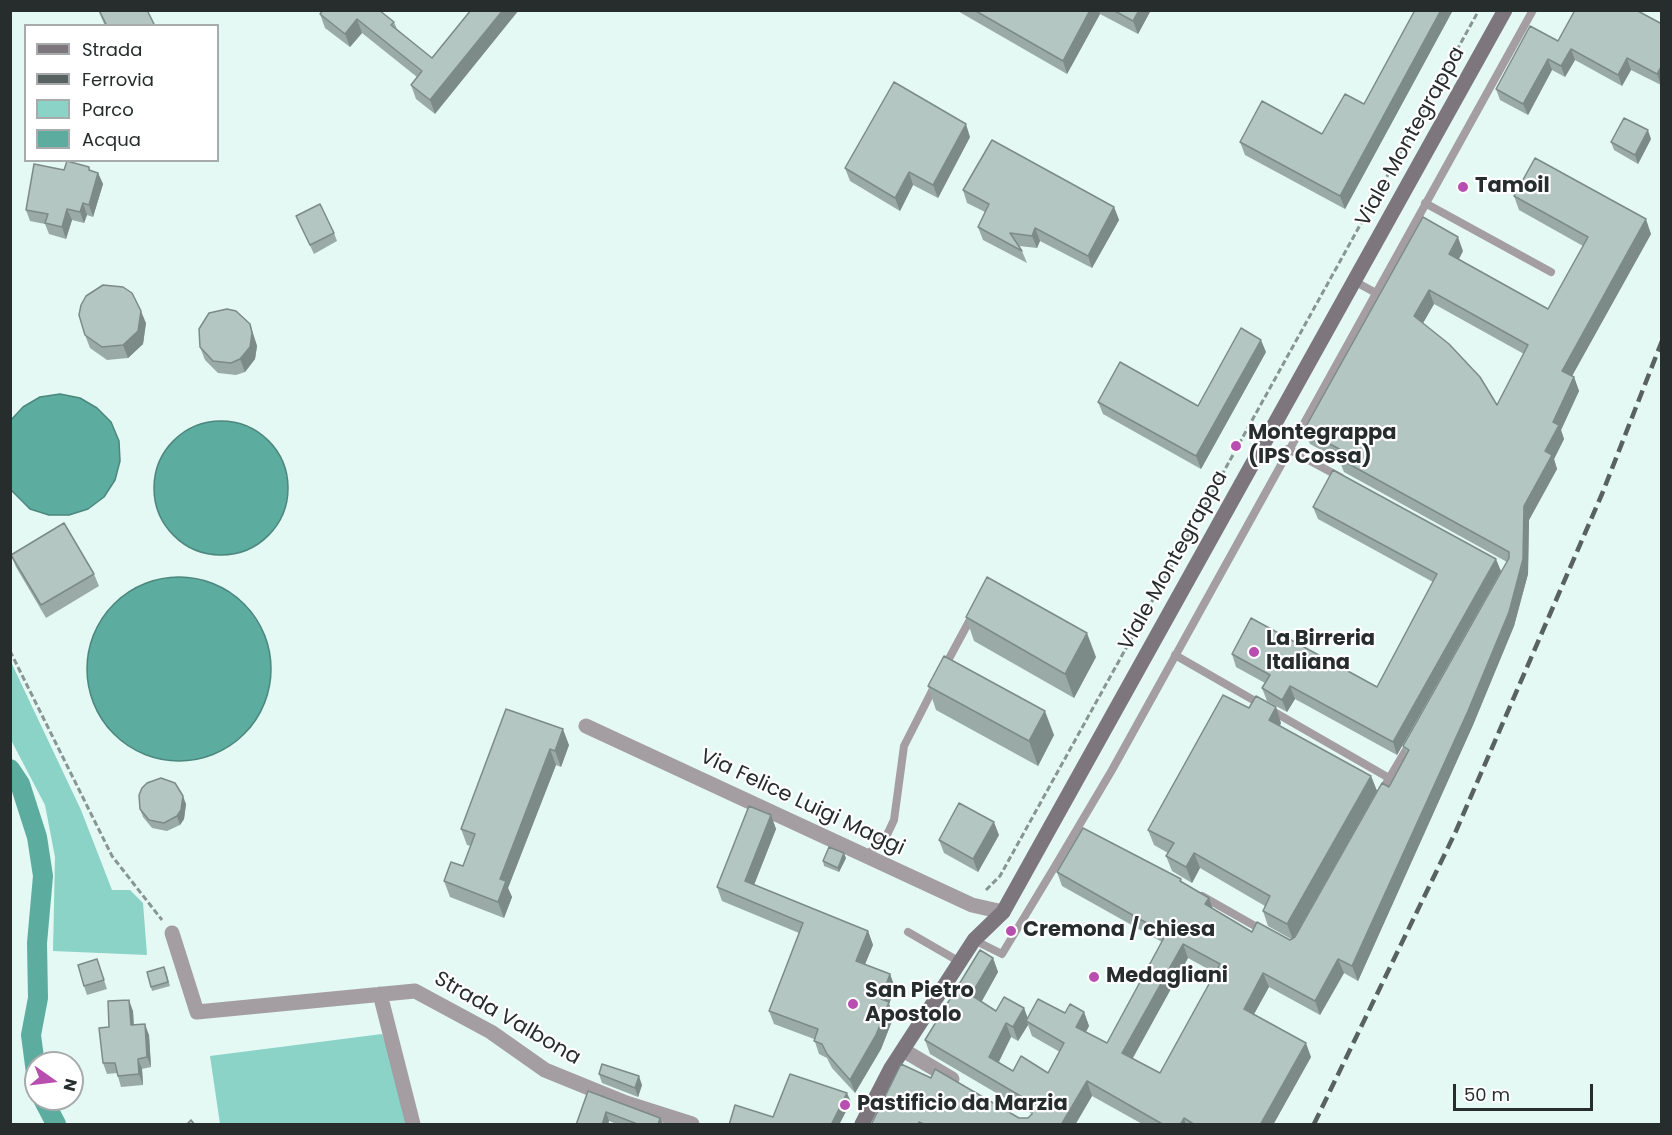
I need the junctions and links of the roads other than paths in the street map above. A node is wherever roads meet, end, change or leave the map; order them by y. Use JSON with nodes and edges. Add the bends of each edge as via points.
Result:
{"nodes":[{"id":1,"x":1505,"y":10,"type":"edge"},
{"id":2,"x":1533,"y":10,"type":"edge"},
{"id":3,"x":1425,"y":203,"type":"junction"},
{"id":4,"x":1551,"y":272,"type":"dead end"},
{"id":5,"x":1354,"y":281,"type":"junction"},
{"id":6,"x":1376,"y":293,"type":"junction"},
{"id":7,"x":1288,"y":449,"type":"junction"},
{"id":8,"x":1351,"y":483,"type":"edge"},
{"id":9,"x":979,"y":604,"type":"edge"},
{"id":10,"x":1175,"y":655,"type":"junction"},
{"id":11,"x":586,"y":726,"type":"dead end"},
{"id":12,"x":1412,"y":738,"type":"edge"},
{"id":13,"x":1389,"y":778,"type":"junction"},
{"id":14,"x":1378,"y":798,"type":"edge"},
{"id":15,"x":1079,"y":826,"type":"junction"},
{"id":16,"x":1089,"y":832,"type":"edge"},
{"id":17,"x":866,"y":856,"type":"junction"},
{"id":18,"x":1192,"y":890,"type":"edge"},
{"id":19,"x":1003,"y":912,"type":"junction"},
{"id":20,"x":908,"y":932,"type":"dead end"},
{"id":21,"x":172,"y":933,"type":"road end"},
{"id":22,"x":1274,"y":937,"type":"edge"},
{"id":23,"x":974,"y":940,"type":"junction"},
{"id":24,"x":960,"y":962,"type":"junction"},
{"id":25,"x":380,"y":994,"type":"junction"},
{"id":26,"x":903,"y":1050,"type":"junction"},
{"id":27,"x":961,"y":1084,"type":"edge"},
{"id":28,"x":412,"y":1125,"type":"edge"},
{"id":29,"x":692,"y":1125,"type":"edge"},
{"id":30,"x":862,"y":1125,"type":"edge"}],
"edges":[{"from":1,"to":5,"type":"main road","name":"Viale Montegrappa"},
{"from":2,"to":3,"type":"lane"},
{"from":3,"to":4,"type":"lane"},
{"from":3,"to":6,"type":"lane"},
{"from":5,"to":6,"type":"lane"},
{"from":5,"to":19,"type":"main road","name":"Viale Montegrappa"},
{"from":6,"to":7,"type":"lane"},
{"from":7,"to":8,"type":"lane"},
{"from":7,"to":10,"type":"lane"},
{"from":9,"to":17,"type":"lane","via":[[904,746],[894,820],[886,837]]},
{"from":10,"to":13,"type":"lane"},
{"from":10,"to":15,"type":"lane"},
{"from":11,"to":17,"type":"street","name":"Via Felice Luigi Maggi"},
{"from":12,"to":13,"type":"lane"},
{"from":13,"to":14,"type":"lane"},
{"from":15,"to":16,"type":"lane"},
{"from":15,"to":23,"type":"lane","via":[[1002,954]]},
{"from":17,"to":19,"type":"street","name":"Via Felice Luigi Maggi","via":[[972,904]]},
{"from":18,"to":22,"type":"lane"},
{"from":19,"to":23,"type":"main road","name":"Viale Montegrappa"},
{"from":20,"to":24,"type":"lane"},
{"from":21,"to":25,"type":"street","name":"Strada Valbona","via":[[197,1012]]},
{"from":23,"to":24,"type":"main road","name":"Viale Montegrappa"},
{"from":24,"to":26,"type":"main road","name":"Viale Montegrappa"},
{"from":25,"to":28,"type":"street"},
{"from":25,"to":29,"type":"street","name":"Strada Valbona","via":[[415,991],[491,1032],[545,1070]]},
{"from":26,"to":27,"type":"street"},
{"from":26,"to":30,"type":"main road","name":"Viale Montegrappa"}]}
